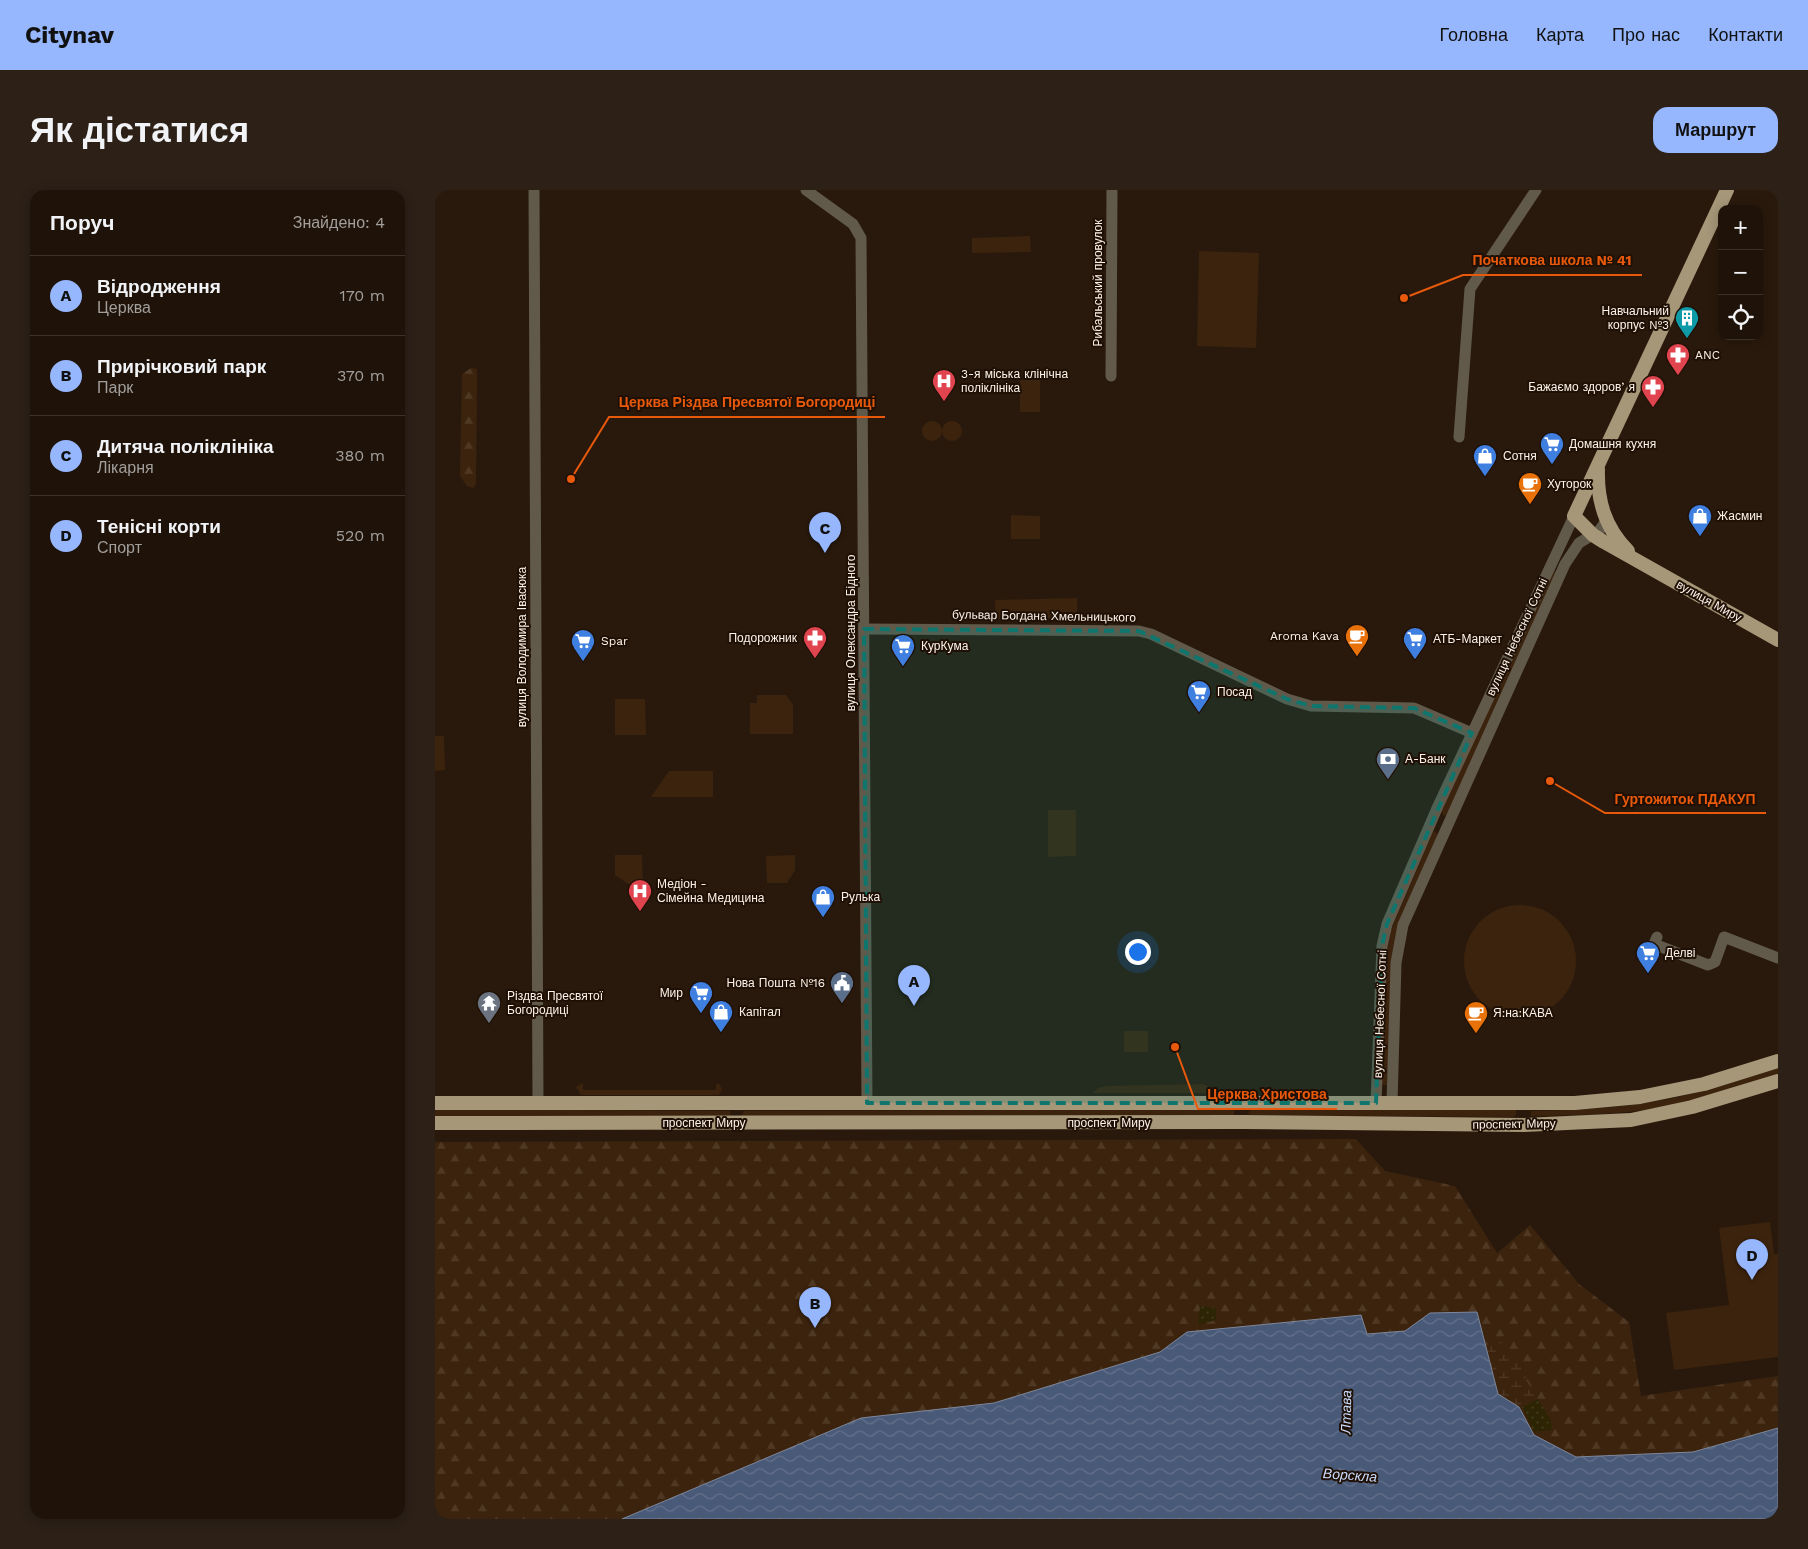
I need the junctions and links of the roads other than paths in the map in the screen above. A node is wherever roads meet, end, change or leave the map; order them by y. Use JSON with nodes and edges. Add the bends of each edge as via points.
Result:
{"nodes":[{"id":1,"x":534,"y":190,"type":"edge"},
{"id":2,"x":806,"y":190,"type":"edge"},
{"id":3,"x":1111,"y":190,"type":"edge"},
{"id":4,"x":1535,"y":190,"type":"edge"},
{"id":5,"x":1727,"y":190,"type":"edge"},
{"id":6,"x":1111,"y":376,"type":"dead end"},
{"id":7,"x":1459,"y":437,"type":"dead end"},
{"id":8,"x":1598,"y":464,"type":"junction"},
{"id":9,"x":1584,"y":494,"type":"junction"},
{"id":10,"x":1600,"y":505,"type":"junction"},
{"id":11,"x":1574,"y":516,"type":"junction"},
{"id":12,"x":1606,"y":521,"type":"junction"},
{"id":13,"x":1593,"y":535,"type":"junction"},
{"id":14,"x":1639,"y":562,"type":"junction"},
{"id":15,"x":1549,"y":570,"type":"junction"},
{"id":16,"x":1560,"y":575,"type":"junction"},
{"id":17,"x":865,"y":629,"type":"junction"},
{"id":18,"x":1778,"y":640,"type":"edge"},
{"id":19,"x":1472,"y":733,"type":"junction"},
{"id":20,"x":1433,"y":818,"type":"junction"},
{"id":21,"x":1449,"y":824,"type":"junction"},
{"id":22,"x":1657,"y":937,"type":"dead end"},
{"id":23,"x":1778,"y":958,"type":"edge"},
{"id":24,"x":1778,"y":1060,"type":"edge"},
{"id":25,"x":1778,"y":1081,"type":"edge"},
{"id":26,"x":435,"y":1103,"type":"edge"},
{"id":27,"x":538,"y":1103,"type":"junction"},
{"id":28,"x":735,"y":1103,"type":"junction"},
{"id":29,"x":867,"y":1103,"type":"junction"},
{"id":30,"x":1243,"y":1103,"type":"junction"},
{"id":31,"x":1377,"y":1103,"type":"junction"},
{"id":32,"x":1392,"y":1103,"type":"junction"},
{"id":33,"x":1524,"y":1103,"type":"junction"},
{"id":34,"x":1243,"y":1122,"type":"junction"},
{"id":35,"x":435,"y":1123,"type":"edge"},
{"id":36,"x":734,"y":1123,"type":"junction"},
{"id":37,"x":1524,"y":1125,"type":"junction"}],
"edges":[{"from":1,"to":27,"type":"street","name":"вулиця Володимира Івасюка"},
{"from":2,"to":17,"type":"street","name":"вулиця Олександра Бідного","via":[[853,224],[861,238]]},
{"from":3,"to":6,"type":"street","name":"Рибальський провулок"},
{"from":4,"to":7,"type":"street","via":[[1470,289]]},
{"from":5,"to":8,"type":"main road","name":"вулиця Небесної Сотні"},
{"from":8,"to":9,"type":"main road","name":"вулиця Небесної Сотні"},
{"from":8,"to":10,"type":"main road","name":"вулиця Миру"},
{"from":9,"to":10,"type":"main road"},
{"from":9,"to":11,"type":"main road","name":"вулиця Небесної Сотні"},
{"from":10,"to":12,"type":"main road","name":"вулиця Миру"},
{"from":11,"to":13,"type":"main road","name":"вулиця Миру"},
{"from":11,"to":15,"type":"street","name":"вулиця Небесної Сотні"},
{"from":12,"to":13,"type":"street","name":"вулиця Небесної Сотні"},
{"from":12,"to":14,"type":"main road","name":"вулиця Миру"},
{"from":13,"to":14,"type":"main road","name":"вулиця Миру"},
{"from":13,"to":16,"type":"street","name":"вулиця Небесної Сотні","via":[[1574,548]]},
{"from":14,"to":18,"type":"main road","name":"вулиця Миру"},
{"from":15,"to":16,"type":"street","via":[[1557,567]]},
{"from":15,"to":19,"type":"street","name":"вулиця Небесної Сотні"},
{"from":16,"to":21,"type":"street","name":"вулиця Небесної Сотні"},
{"from":17,"to":19,"type":"street","name":"бульвар Богдана Хмельницького","via":[[1139,631],[1287,699],[1311,706],[1415,708]]},
{"from":17,"to":29,"type":"street","name":"вулиця Олександра Бідного"},
{"from":19,"to":20,"type":"street","name":"вулиця Небесної Сотні"},
{"from":20,"to":21,"type":"street"},
{"from":20,"to":31,"type":"street","name":"вулиця Небесної Сотні","via":[[1387,924],[1382,946]]},
{"from":21,"to":32,"type":"street","name":"вулиця Небесної Сотні","via":[[1398,941]]},
{"from":22,"to":23,"type":"street","via":[[1654,944],[1708,965],[1715,962],[1724,937]]},
{"from":24,"to":33,"type":"main road","name":"проспект Миру","via":[[1704,1084],[1640,1097],[1575,1103]]},
{"from":25,"to":37,"type":"main road","name":"проспект Миру","via":[[1692,1107],[1631,1120]]},
{"from":26,"to":27,"type":"main road","name":"проспект Миру"},
{"from":27,"to":28,"type":"main road","name":"проспект Миру"},
{"from":28,"to":29,"type":"main road","name":"проспект Миру"},
{"from":28,"to":36,"type":"main road"},
{"from":29,"to":30,"type":"main road","name":"проспект Миру"},
{"from":30,"to":31,"type":"main road","name":"проспект Миру"},
{"from":30,"to":34,"type":"main road"},
{"from":31,"to":32,"type":"main road","name":"проспект Миру"},
{"from":32,"to":33,"type":"main road","name":"проспект Миру"},
{"from":33,"to":37,"type":"main road"},
{"from":34,"to":36,"type":"main road","name":"проспект Миру"},
{"from":34,"to":37,"type":"main road","name":"проспект Миру"},
{"from":35,"to":36,"type":"main road","name":"проспект Миру"}]}
